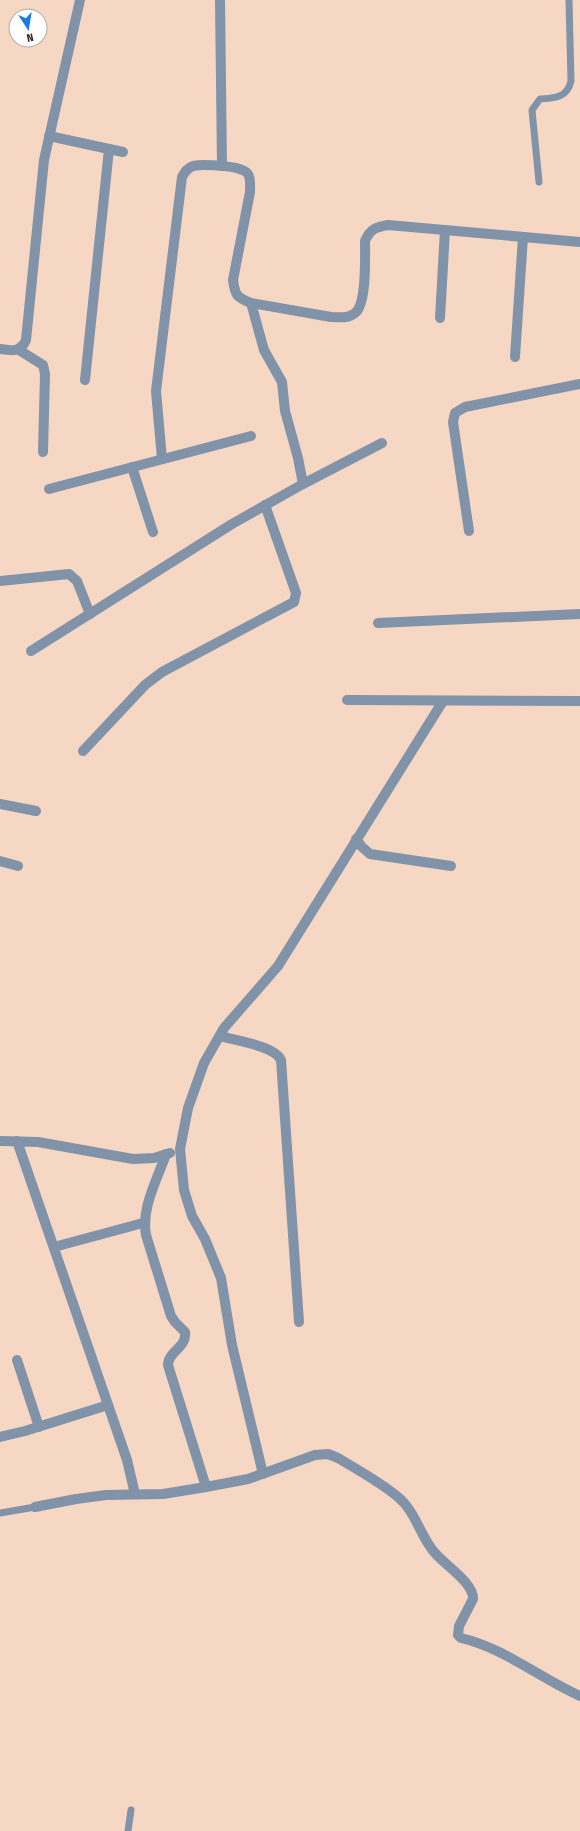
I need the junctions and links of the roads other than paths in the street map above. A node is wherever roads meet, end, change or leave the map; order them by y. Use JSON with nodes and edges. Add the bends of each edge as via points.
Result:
{"nodes":[{"id":1,"x":80,"y":0,"type":"edge"},
{"id":2,"x":220,"y":0,"type":"edge"},
{"id":3,"x":569,"y":0,"type":"edge"},
{"id":4,"x":49,"y":136,"type":"junction"},
{"id":5,"x":109,"y":149,"type":"junction"},
{"id":6,"x":123,"y":152,"type":"dead end"},
{"id":7,"x":222,"y":166,"type":"junction"},
{"id":8,"x":539,"y":182,"type":"dead end"},
{"id":9,"x":445,"y":230,"type":"junction"},
{"id":10,"x":523,"y":237,"type":"junction"},
{"id":11,"x":580,"y":242,"type":"edge"},
{"id":12,"x":251,"y":303,"type":"junction"},
{"id":13,"x":440,"y":318,"type":"dead end"},
{"id":14,"x":0,"y":350,"type":"edge"},
{"id":15,"x":19,"y":350,"type":"junction"},
{"id":16,"x":515,"y":357,"type":"dead end"},
{"id":17,"x":85,"y":380,"type":"dead end"},
{"id":18,"x":580,"y":384,"type":"edge"},
{"id":19,"x":251,"y":436,"type":"dead end"},
{"id":20,"x":382,"y":442,"type":"dead end"},
{"id":21,"x":43,"y":452,"type":"dead end"},
{"id":22,"x":162,"y":459,"type":"junction"},
{"id":23,"x":132,"y":467,"type":"junction"},
{"id":24,"x":302,"y":484,"type":"junction"},
{"id":25,"x":50,"y":489,"type":"dead end"},
{"id":26,"x":265,"y":505,"type":"junction"},
{"id":27,"x":469,"y":531,"type":"dead end"},
{"id":28,"x":153,"y":532,"type":"dead end"},
{"id":29,"x":0,"y":581,"type":"edge"},
{"id":30,"x":90,"y":614,"type":"junction"},
{"id":31,"x":580,"y":614,"type":"edge"},
{"id":32,"x":378,"y":623,"type":"dead end"},
{"id":33,"x":31,"y":651,"type":"dead end"},
{"id":34,"x":347,"y":700,"type":"dead end"},
{"id":35,"x":443,"y":701,"type":"junction"},
{"id":36,"x":580,"y":701,"type":"edge"},
{"id":37,"x":83,"y":751,"type":"dead end"},
{"id":38,"x":0,"y":804,"type":"edge"},
{"id":39,"x":36,"y":811,"type":"dead end"},
{"id":40,"x":356,"y":839,"type":"junction"},
{"id":41,"x":0,"y":861,"type":"edge"},
{"id":42,"x":18,"y":866,"type":"dead end"},
{"id":43,"x":451,"y":866,"type":"dead end"},
{"id":44,"x":220,"y":1036,"type":"junction"},
{"id":45,"x":0,"y":1141,"type":"edge"},
{"id":46,"x":17,"y":1141,"type":"junction"},
{"id":47,"x":180,"y":1149,"type":"junction"},
{"id":48,"x":166,"y":1154,"type":"junction"},
{"id":49,"x":143,"y":1223,"type":"junction"},
{"id":50,"x":54,"y":1247,"type":"junction"},
{"id":51,"x":298,"y":1322,"type":"dead end"},
{"id":52,"x":17,"y":1360,"type":"dead end"},
{"id":53,"x":108,"y":1405,"type":"junction"},
{"id":54,"x":39,"y":1426,"type":"junction"},
{"id":55,"x":0,"y":1437,"type":"edge"},
{"id":56,"x":263,"y":1474,"type":"junction"},
{"id":57,"x":206,"y":1487,"type":"junction"},
{"id":58,"x":135,"y":1494,"type":"junction"},
{"id":59,"x":35,"y":1507,"type":"joint"},
{"id":60,"x":0,"y":1513,"type":"edge"},
{"id":61,"x":580,"y":1696,"type":"edge"},
{"id":62,"x":131,"y":1810,"type":"dead end"},
{"id":63,"x":128,"y":1831,"type":"edge"}],
"edges":[{"from":1,"to":4,"type":"street"},
{"from":2,"to":7,"type":"street"},
{"from":3,"to":8,"type":"lane","via":[[569,89],[563,96],[540,99],[532,110]]},
{"from":4,"to":5,"type":"street"},
{"from":4,"to":15,"type":"street","via":[[41,183],[26,340]]},
{"from":5,"to":6,"type":"street"},
{"from":5,"to":17,"type":"street"},
{"from":7,"to":12,"type":"street","via":[[242,168],[248,172],[250,181],[233,280],[234,292]]},
{"from":7,"to":22,"type":"street","via":[[193,166],[186,170],[182,177],[156,391]]},
{"from":9,"to":10,"type":"street"},
{"from":9,"to":12,"type":"street","via":[[388,226],[376,227],[368,234],[365,241],[363,298],[355,314],[345,318]]},
{"from":9,"to":13,"type":"street"},
{"from":10,"to":11,"type":"street"},
{"from":10,"to":16,"type":"street"},
{"from":12,"to":24,"type":"street","via":[[264,350],[282,382],[285,410]]},
{"from":14,"to":15,"type":"street"},
{"from":15,"to":21,"type":"street","via":[[38,360],[44,369]]},
{"from":18,"to":27,"type":"street","via":[[473,405],[454,413],[453,422]]},
{"from":19,"to":22,"type":"street"},
{"from":20,"to":24,"type":"street"},
{"from":22,"to":23,"type":"street"},
{"from":23,"to":25,"type":"street"},
{"from":23,"to":28,"type":"street"},
{"from":24,"to":26,"type":"street"},
{"from":26,"to":30,"type":"street"},
{"from":26,"to":37,"type":"street","via":[[296,593],[294,602],[162,672],[145,685]]},
{"from":29,"to":30,"type":"street","via":[[69,574],[77,581]]},
{"from":30,"to":33,"type":"street"},
{"from":31,"to":32,"type":"street"},
{"from":34,"to":35,"type":"street"},
{"from":35,"to":36,"type":"street"},
{"from":35,"to":40,"type":"street"},
{"from":38,"to":39,"type":"street"},
{"from":40,"to":43,"type":"street","via":[[370,854]]},
{"from":40,"to":44,"type":"street","via":[[278,966],[224,1028]]},
{"from":41,"to":42,"type":"street"},
{"from":44,"to":47,"type":"street","via":[[204,1064],[190,1103]]},
{"from":44,"to":51,"type":"street","via":[[266,1048],[275,1052],[281,1060]]},
{"from":45,"to":46,"type":"street"},
{"from":46,"to":48,"type":"street","via":[[38,1142],[133,1159],[145,1160]]},
{"from":46,"to":50,"type":"street"},
{"from":47,"to":48,"type":"street"},
{"from":47,"to":56,"type":"street","via":[[187,1203],[221,1278],[232,1345]]},
{"from":48,"to":49,"type":"street"},
{"from":49,"to":50,"type":"street"},
{"from":49,"to":57,"type":"street","via":[[171,1316],[185,1332],[184,1342],[169,1358],[168,1364]]},
{"from":50,"to":53,"type":"street"},
{"from":52,"to":54,"type":"street"},
{"from":53,"to":54,"type":"street"},
{"from":53,"to":58,"type":"street","via":[[127,1460]]},
{"from":54,"to":55,"type":"street"},
{"from":56,"to":57,"type":"street"},
{"from":56,"to":61,"type":"street","via":[[315,1455],[328,1454],[398,1497],[411,1512],[435,1553],[469,1587],[473,1595],[471,1605],[459,1626],[458,1635],[502,1654]]},
{"from":57,"to":58,"type":"street","via":[[163,1494]]},
{"from":58,"to":59,"type":"street","via":[[76,1499]]},
{"from":59,"to":60,"type":"lane"},
{"from":62,"to":63,"type":"lane"}]}
